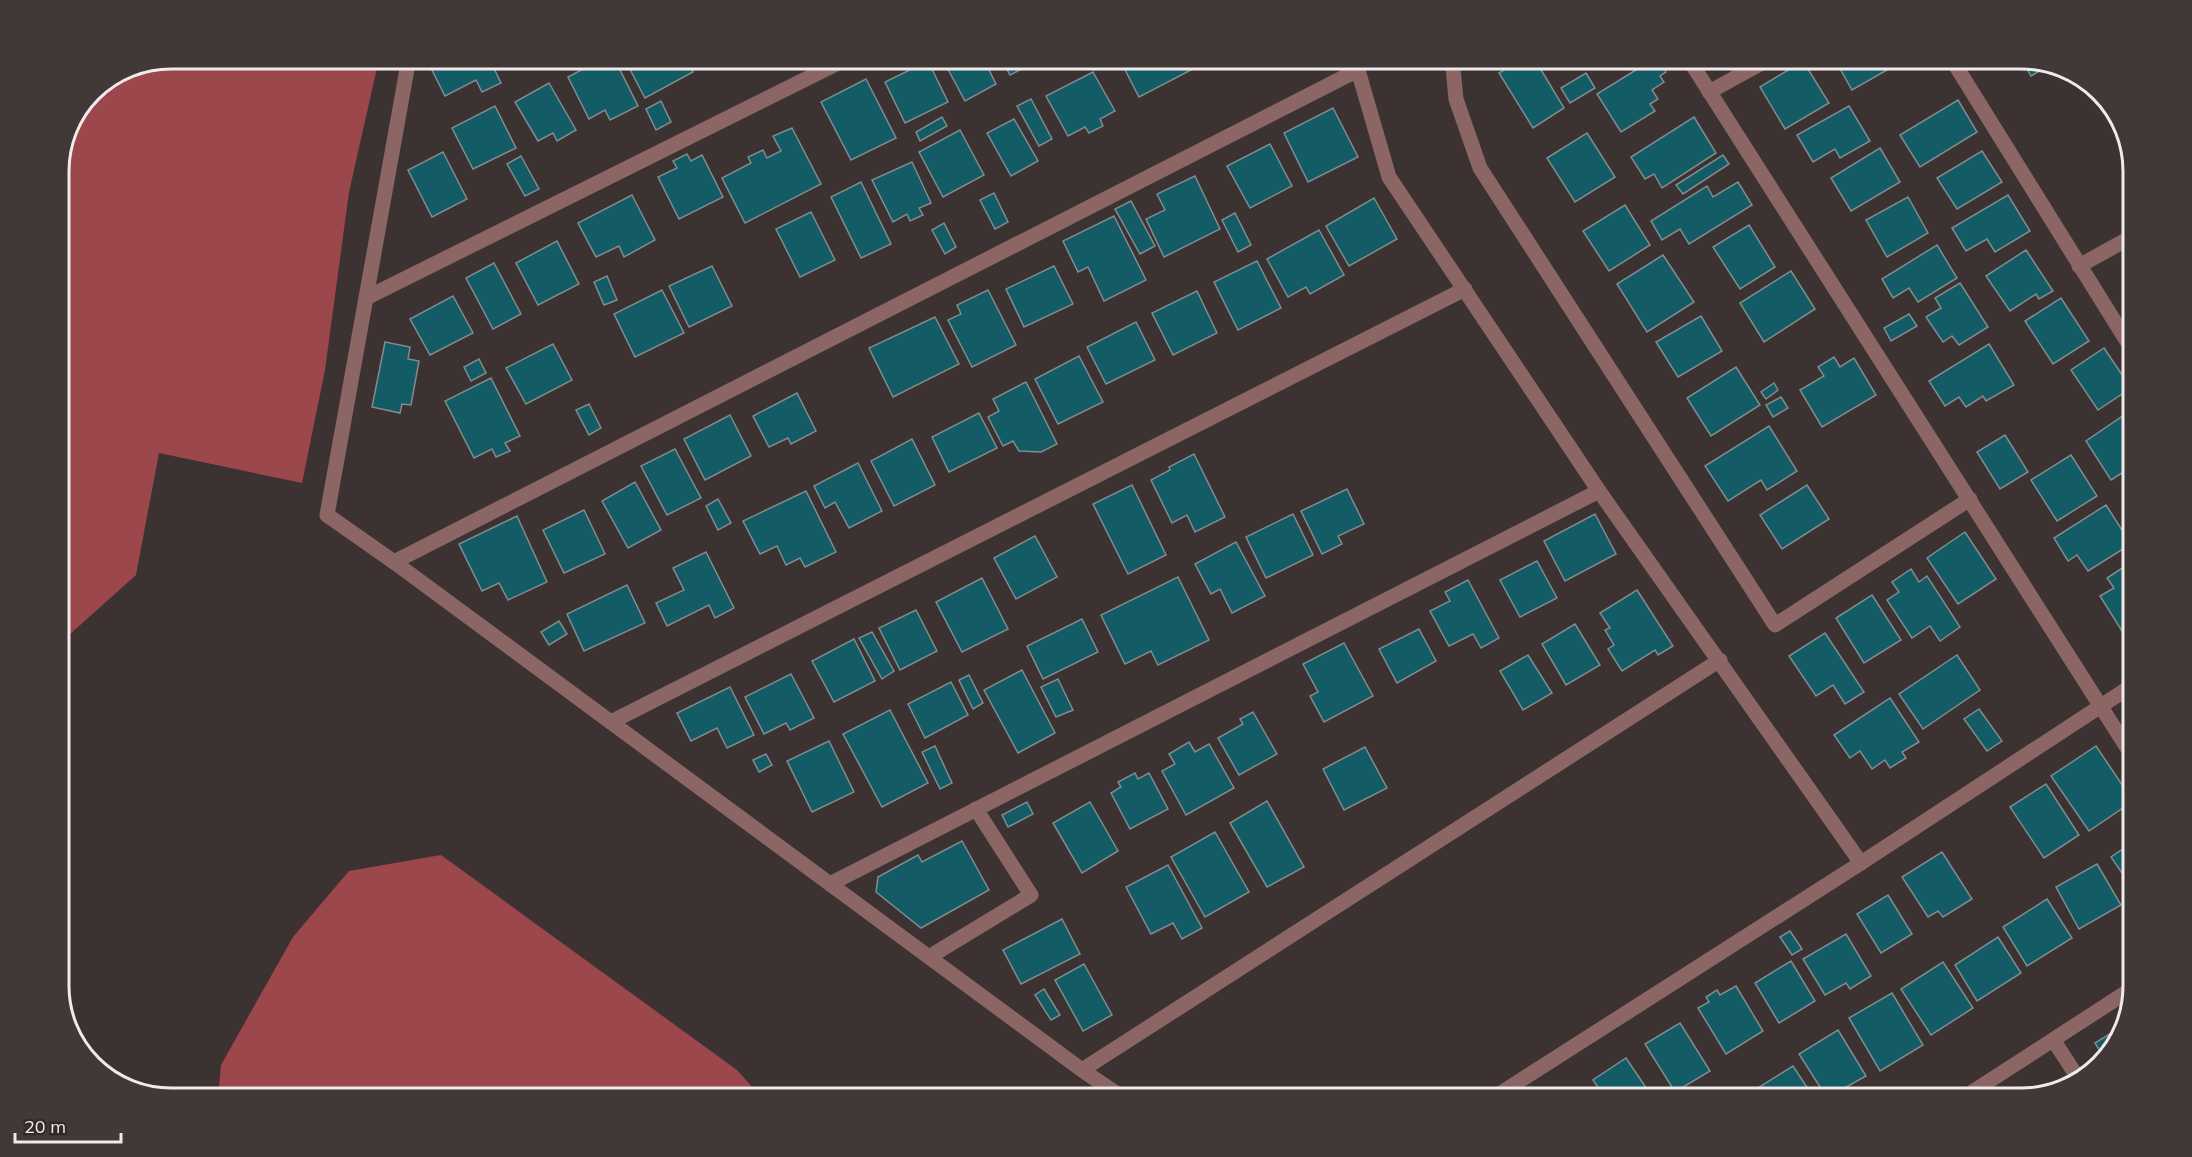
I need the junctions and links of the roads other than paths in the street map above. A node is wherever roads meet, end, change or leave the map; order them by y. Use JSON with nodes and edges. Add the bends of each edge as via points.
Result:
{"nodes":[{"id":1,"x":407,"y":69,"type":"edge"},
{"id":2,"x":826,"y":69,"type":"edge"},
{"id":3,"x":1348,"y":69,"type":"edge"},
{"id":4,"x":1359,"y":69,"type":"edge"},
{"id":5,"x":1453,"y":69,"type":"edge"},
{"id":6,"x":1695,"y":69,"type":"edge"},
{"id":7,"x":1751,"y":69,"type":"edge"},
{"id":8,"x":1958,"y":69,"type":"edge"},
{"id":9,"x":1709,"y":92,"type":"junction"},
{"id":10,"x":2123,"y":242,"type":"edge"},
{"id":11,"x":2079,"y":266,"type":"junction"},
{"id":12,"x":1465,"y":289,"type":"junction"},
{"id":13,"x":366,"y":298,"type":"junction"},
{"id":14,"x":2123,"y":335,"type":"edge"},
{"id":15,"x":1599,"y":491,"type":"junction"},
{"id":16,"x":1970,"y":500,"type":"junction"},
{"id":17,"x":394,"y":562,"type":"junction"},
{"id":18,"x":1720,"y":660,"type":"junction"},
{"id":19,"x":2123,"y":692,"type":"edge"},
{"id":20,"x":2102,"y":706,"type":"junction"},
{"id":21,"x":611,"y":722,"type":"junction"},
{"id":22,"x":2123,"y":741,"type":"edge"},
{"id":23,"x":976,"y":809,"type":"junction"},
{"id":24,"x":1861,"y":863,"type":"junction"},
{"id":25,"x":830,"y":884,"type":"junction"},
{"id":26,"x":929,"y":957,"type":"junction"},
{"id":27,"x":2122,"y":995,"type":"edge"},
{"id":28,"x":2054,"y":1041,"type":"junction"},
{"id":29,"x":1082,"y":1070,"type":"junction"},
{"id":30,"x":2074,"y":1072,"type":"edge"},
{"id":31,"x":1109,"y":1088,"type":"edge"},
{"id":32,"x":1509,"y":1088,"type":"edge"},
{"id":33,"x":1979,"y":1088,"type":"edge"}],
"edges":[{"from":1,"to":13,"type":"street"},
{"from":2,"to":13,"type":"street"},
{"from":3,"to":17,"type":"street"},
{"from":4,"to":12,"type":"street","via":[[1389,177]]},
{"from":5,"to":16,"type":"street","via":[[1456,99],[1480,168],[1775,625]]},
{"from":6,"to":9,"type":"street"},
{"from":7,"to":9,"type":"street"},
{"from":8,"to":11,"type":"street"},
{"from":9,"to":16,"type":"street"},
{"from":10,"to":11,"type":"street"},
{"from":11,"to":14,"type":"street"},
{"from":12,"to":15,"type":"street"},
{"from":12,"to":21,"type":"street"},
{"from":13,"to":17,"type":"street","via":[[327,515]]},
{"from":15,"to":18,"type":"street"},
{"from":15,"to":23,"type":"street"},
{"from":16,"to":20,"type":"street"},
{"from":17,"to":21,"type":"street"},
{"from":18,"to":24,"type":"street"},
{"from":18,"to":29,"type":"street"},
{"from":19,"to":20,"type":"street"},
{"from":20,"to":22,"type":"street"},
{"from":20,"to":24,"type":"street"},
{"from":21,"to":25,"type":"street"},
{"from":23,"to":25,"type":"street"},
{"from":23,"to":26,"type":"street","via":[[1031,895]]},
{"from":24,"to":32,"type":"street"},
{"from":25,"to":26,"type":"street"},
{"from":26,"to":29,"type":"street"},
{"from":27,"to":28,"type":"street"},
{"from":28,"to":30,"type":"street"},
{"from":28,"to":33,"type":"street"},
{"from":29,"to":31,"type":"street"}]}
